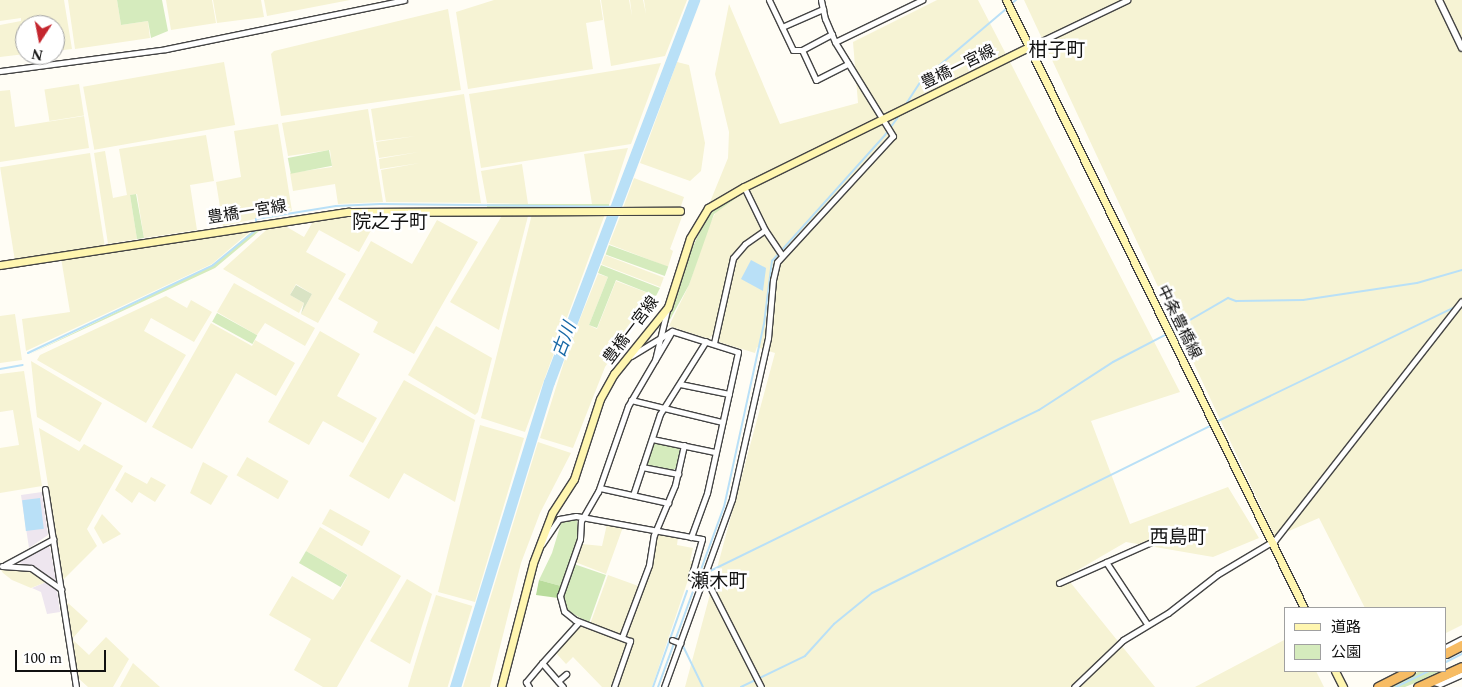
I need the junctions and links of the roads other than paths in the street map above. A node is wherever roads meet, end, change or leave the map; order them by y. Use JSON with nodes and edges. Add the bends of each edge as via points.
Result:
{"nodes":[{"id":1,"x":404,"y":0,"type":"edge"},
{"id":2,"x":769,"y":0,"type":"edge"},
{"id":3,"x":822,"y":0,"type":"edge"},
{"id":4,"x":922,"y":0,"type":"edge"},
{"id":5,"x":1126,"y":0,"type":"edge"},
{"id":6,"x":1439,"y":0,"type":"edge"},
{"id":7,"x":1007,"y":1,"type":"edge"},
{"id":8,"x":824,"y":8,"type":"junction"},
{"id":9,"x":782,"y":27,"type":"junction"},
{"id":10,"x":832,"y":34,"type":"junction"},
{"id":11,"x":835,"y":42,"type":"junction"},
{"id":12,"x":1029,"y":48,"type":"junction"},
{"id":13,"x":1462,"y":48,"type":"edge"},
{"id":14,"x":802,"y":50,"type":"junction"},
{"id":15,"x":848,"y":64,"type":"junction"},
{"id":16,"x":0,"y":71,"type":"edge"},
{"id":17,"x":885,"y":123,"type":"junction"},
{"id":18,"x":744,"y":187,"type":"junction"},
{"id":19,"x":680,"y":210,"type":"dead end"},
{"id":20,"x":765,"y":230,"type":"junction"},
{"id":21,"x":780,"y":252,"type":"junction"},
{"id":22,"x":0,"y":265,"type":"edge"},
{"id":23,"x":1462,"y":301,"type":"edge"},
{"id":24,"x":668,"y":307,"type":"junction"},
{"id":25,"x":672,"y":331,"type":"junction"},
{"id":26,"x":660,"y":338,"type":"junction"},
{"id":27,"x":706,"y":341,"type":"junction"},
{"id":28,"x":714,"y":343,"type":"junction"},
{"id":29,"x":631,"y":356,"type":"junction"},
{"id":30,"x":654,"y":363,"type":"junction"},
{"id":31,"x":680,"y":384,"type":"junction"},
{"id":32,"x":729,"y":394,"type":"junction"},
{"id":33,"x":631,"y":400,"type":"junction"},
{"id":34,"x":663,"y":410,"type":"junction"},
{"id":35,"x":722,"y":422,"type":"junction"},
{"id":36,"x":652,"y":439,"type":"junction"},
{"id":37,"x":684,"y":445,"type":"junction"},
{"id":38,"x":715,"y":452,"type":"junction"},
{"id":39,"x":642,"y":467,"type":"junction"},
{"id":40,"x":678,"y":474,"type":"junction"},
{"id":41,"x":600,"y":488,"type":"junction"},
{"id":42,"x":45,"y":489,"type":"dead end"},
{"id":43,"x":633,"y":495,"type":"junction"},
{"id":44,"x":668,"y":503,"type":"junction"},
{"id":45,"x":583,"y":517,"type":"junction"},
{"id":46,"x":656,"y":530,"type":"junction"},
{"id":47,"x":691,"y":537,"type":"junction"},
{"id":48,"x":53,"y":539,"type":"junction"},
{"id":49,"x":1156,"y":540,"type":"dead end"},
{"id":50,"x":542,"y":544,"type":"junction"},
{"id":51,"x":1272,"y":544,"type":"junction"},
{"id":52,"x":1106,"y":562,"type":"junction"},
{"id":53,"x":1,"y":567,"type":"edge"},
{"id":54,"x":703,"y":577,"type":"junction"},
{"id":55,"x":1059,"y":583,"type":"dead end"},
{"id":56,"x":61,"y":589,"type":"junction"},
{"id":57,"x":1304,"y":607,"type":"edge"},
{"id":58,"x":579,"y":622,"type":"junction"},
{"id":59,"x":1148,"y":624,"type":"junction"},
{"id":60,"x":622,"y":637,"type":"junction"},
{"id":61,"x":1462,"y":639,"type":"edge"},
{"id":62,"x":672,"y":640,"type":"dead end"},
{"id":63,"x":679,"y":643,"type":"junction"},
{"id":64,"x":1462,"y":645,"type":"edge"},
{"id":65,"x":1447,"y":646,"type":"edge"},
{"id":66,"x":1447,"y":652,"type":"edge"},
{"id":67,"x":542,"y":663,"type":"junction"},
{"id":68,"x":1462,"y":667,"type":"edge"},
{"id":69,"x":1334,"y":672,"type":"edge"},
{"id":70,"x":566,"y":674,"type":"dead end"},
{"id":71,"x":1398,"y":674,"type":"edge"},
{"id":72,"x":1462,"y":674,"type":"edge"},
{"id":73,"x":558,"y":681,"type":"junction"},
{"id":74,"x":1431,"y":681,"type":"junction"},
{"id":75,"x":759,"y":682,"type":"edge"},
{"id":76,"x":76,"y":687,"type":"edge"},
{"id":77,"x":501,"y":687,"type":"edge"},
{"id":78,"x":529,"y":687,"type":"edge"},
{"id":79,"x":563,"y":687,"type":"edge"},
{"id":80,"x":614,"y":687,"type":"edge"},
{"id":81,"x":664,"y":687,"type":"edge"},
{"id":82,"x":1074,"y":687,"type":"edge"},
{"id":83,"x":1342,"y":687,"type":"edge"},
{"id":84,"x":1378,"y":687,"type":"edge"},
{"id":85,"x":1418,"y":687,"type":"edge"}],
"edges":[{"from":1,"to":16,"type":"street","via":[[175,48]]},
{"from":2,"to":9,"type":"street"},
{"from":3,"to":8,"type":"street"},
{"from":4,"to":11,"type":"street"},
{"from":5,"to":12,"type":"street"},
{"from":6,"to":13,"type":"street"},
{"from":7,"to":12,"type":"main road"},
{"from":8,"to":9,"type":"street"},
{"from":8,"to":10,"type":"street"},
{"from":9,"to":14,"type":"street","via":[[793,50]]},
{"from":10,"to":11,"type":"street"},
{"from":10,"to":14,"type":"street"},
{"from":11,"to":15,"type":"street"},
{"from":12,"to":17,"type":"main road","name":"豊橋一宮線","via":[[903,109]]},
{"from":12,"to":51,"type":"main road","name":"中条豊橋線"},
{"from":14,"to":15,"type":"street","via":[[816,80]]},
{"from":15,"to":17,"type":"street"},
{"from":17,"to":18,"type":"main road","name":"豊橋一宮線"},
{"from":17,"to":21,"type":"street","via":[[893,136]]},
{"from":18,"to":20,"type":"street"},
{"from":18,"to":24,"type":"main road","name":"豊橋一宮線","via":[[712,204],[705,212],[690,238]]},
{"from":19,"to":22,"type":"main road","name":"豊橋一宮線","via":[[348,212]]},
{"from":20,"to":21,"type":"street"},
{"from":20,"to":28,"type":"street","via":[[745,244],[733,258]]},
{"from":21,"to":54,"type":"street","via":[[772,280],[770,329],[732,499]]},
{"from":23,"to":51,"type":"street"},
{"from":24,"to":26,"type":"street"},
{"from":24,"to":29,"type":"main road","name":"豊橋一宮線"},
{"from":25,"to":26,"type":"street"},
{"from":25,"to":27,"type":"street"},
{"from":25,"to":30,"type":"street"},
{"from":26,"to":29,"type":"street"},
{"from":26,"to":30,"type":"street"},
{"from":27,"to":28,"type":"street"},
{"from":27,"to":31,"type":"street"},
{"from":28,"to":32,"type":"street","via":[[738,352]]},
{"from":29,"to":50,"type":"main road","name":"豊橋一宮線","via":[[614,374],[600,399],[574,479],[552,514]]},
{"from":30,"to":33,"type":"street"},
{"from":31,"to":32,"type":"street"},
{"from":31,"to":34,"type":"street"},
{"from":32,"to":35,"type":"street"},
{"from":33,"to":34,"type":"street"},
{"from":33,"to":41,"type":"street"},
{"from":34,"to":35,"type":"street"},
{"from":34,"to":36,"type":"street"},
{"from":35,"to":38,"type":"street"},
{"from":36,"to":37,"type":"street"},
{"from":36,"to":39,"type":"street"},
{"from":37,"to":38,"type":"street"},
{"from":37,"to":40,"type":"street"},
{"from":38,"to":47,"type":"street","via":[[707,493]]},
{"from":39,"to":40,"type":"street"},
{"from":39,"to":43,"type":"street"},
{"from":40,"to":44,"type":"street"},
{"from":41,"to":43,"type":"street"},
{"from":41,"to":45,"type":"street"},
{"from":42,"to":48,"type":"street"},
{"from":43,"to":44,"type":"street"},
{"from":44,"to":46,"type":"street"},
{"from":45,"to":46,"type":"street"},
{"from":45,"to":50,"type":"street","via":[[559,519]]},
{"from":45,"to":58,"type":"street","via":[[580,540],[560,596],[564,610]]},
{"from":46,"to":47,"type":"street"},
{"from":46,"to":60,"type":"street","via":[[648,565]]},
{"from":47,"to":54,"type":"street","via":[[704,540],[692,576]]},
{"from":48,"to":53,"type":"street"},
{"from":48,"to":56,"type":"street"},
{"from":49,"to":52,"type":"street"},
{"from":50,"to":77,"type":"main road","name":"豊橋一宮線","via":[[533,563]]},
{"from":51,"to":57,"type":"main road","name":"中条豊橋線"},
{"from":51,"to":59,"type":"street","via":[[1218,574],[1168,613]]},
{"from":52,"to":55,"type":"street"},
{"from":52,"to":59,"type":"street"},
{"from":53,"to":56,"type":"street","via":[[31,568]]},
{"from":54,"to":63,"type":"street"},
{"from":54,"to":75,"type":"street"},
{"from":56,"to":76,"type":"street"},
{"from":58,"to":60,"type":"street"},
{"from":58,"to":67,"type":"street"},
{"from":59,"to":82,"type":"street","via":[[1123,640]]},
{"from":60,"to":80,"type":"street","via":[[630,643]]},
{"from":61,"to":65,"type":"street"},
{"from":62,"to":63,"type":"street"},
{"from":63,"to":81,"type":"street"},
{"from":64,"to":66,"type":"highway"},
{"from":67,"to":73,"type":"street"},
{"from":67,"to":78,"type":"street","via":[[526,682]]},
{"from":68,"to":74,"type":"highway"},
{"from":69,"to":83,"type":"main road"},
{"from":70,"to":73,"type":"street"},
{"from":71,"to":84,"type":"highway"},
{"from":72,"to":74,"type":"street","via":[[1440,684]]},
{"from":73,"to":79,"type":"street"},
{"from":74,"to":85,"type":"highway"}]}
